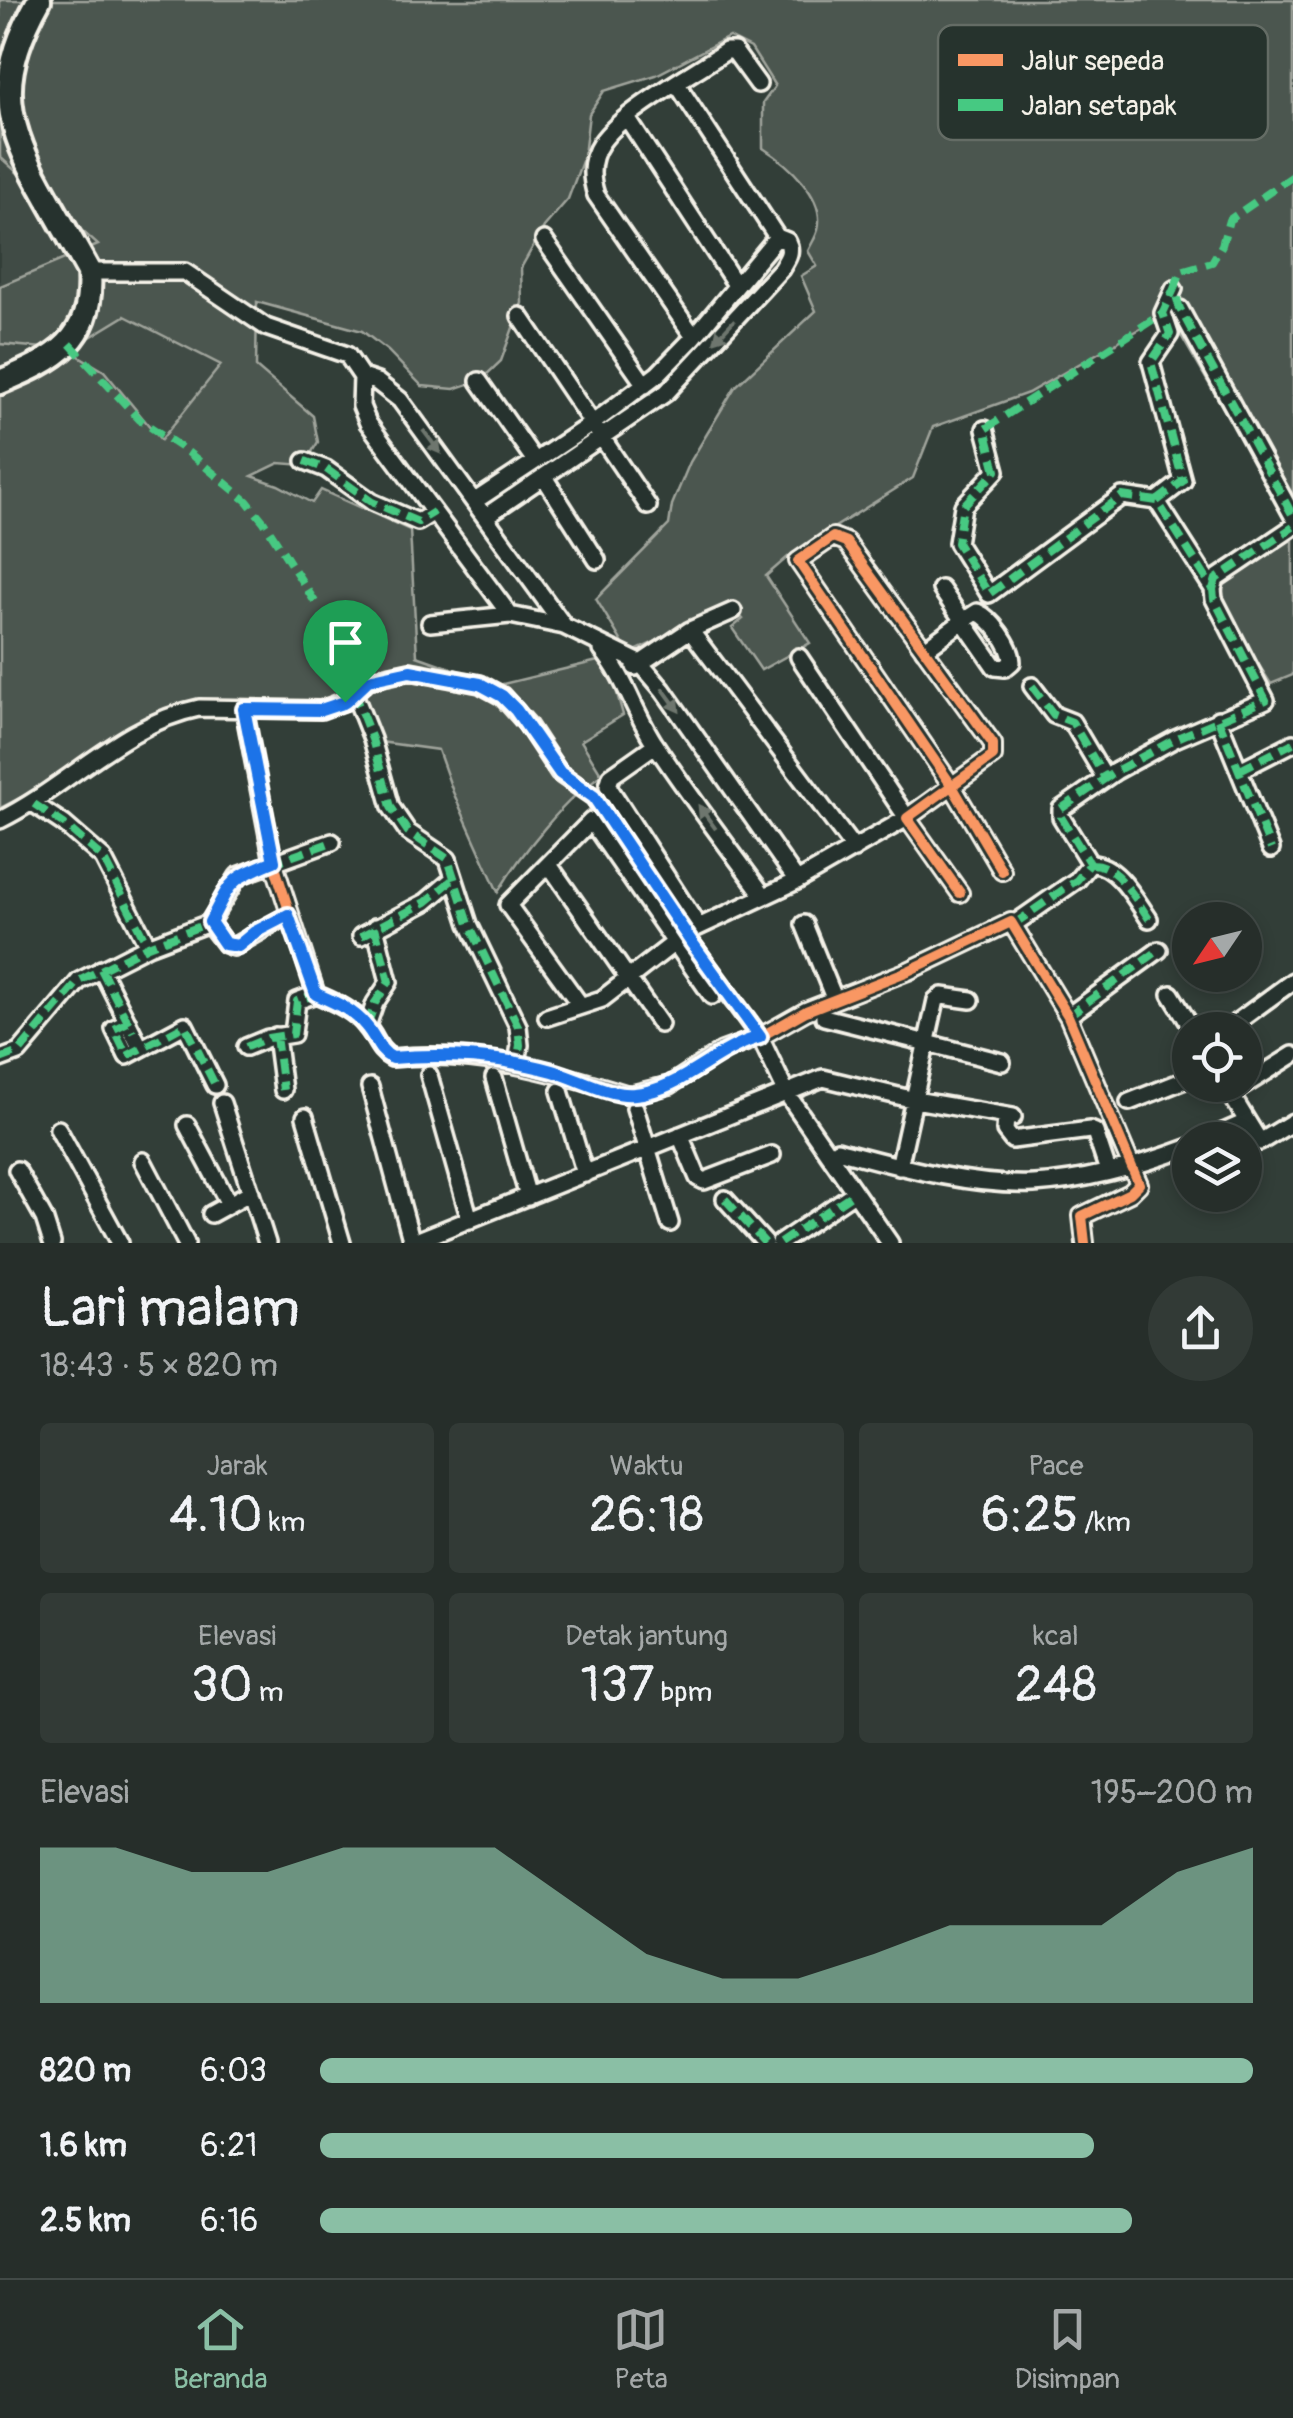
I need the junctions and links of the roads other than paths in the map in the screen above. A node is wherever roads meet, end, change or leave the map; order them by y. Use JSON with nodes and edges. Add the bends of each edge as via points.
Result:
{"nodes":[{"id":1,"x":38,"y":0,"type":"edge"},
{"id":2,"x":678,"y":84,"type":"junction"},
{"id":3,"x":758,"y":84,"type":"dead end"},
{"id":4,"x":627,"y":118,"type":"junction"},
{"id":5,"x":777,"y":237,"type":"junction"},
{"id":6,"x":544,"y":240,"type":"dead end"},
{"id":7,"x":90,"y":272,"type":"junction"},
{"id":8,"x":736,"y":285,"type":"junction"},
{"id":9,"x":1174,"y":289,"type":"dead end"},
{"id":10,"x":1180,"y":309,"type":"dead end"},
{"id":11,"x":520,"y":316,"type":"dead end"},
{"id":12,"x":694,"y":337,"type":"junction"},
{"id":13,"x":362,"y":377,"type":"junction"},
{"id":14,"x":479,"y":380,"type":"dead end"},
{"id":15,"x":0,"y":382,"type":"edge"},
{"id":16,"x":645,"y":385,"type":"junction"},
{"id":17,"x":593,"y":423,"type":"junction"},
{"id":18,"x":985,"y":429,"type":"dead end"},
{"id":19,"x":602,"y":438,"type":"junction"},
{"id":20,"x":304,"y":461,"type":"dead end"},
{"id":21,"x":535,"y":461,"type":"junction"},
{"id":22,"x":544,"y":477,"type":"junction"},
{"id":23,"x":476,"y":501,"type":"junction"},
{"id":24,"x":1158,"y":502,"type":"junction"},
{"id":25,"x":648,"y":506,"type":"dead end"},
{"id":26,"x":434,"y":512,"type":"junction"},
{"id":27,"x":486,"y":516,"type":"junction"},
{"id":28,"x":1293,"y":516,"type":"edge"},
{"id":29,"x":1293,"y":527,"type":"edge"},
{"id":30,"x":596,"y":560,"type":"dead end"},
{"id":31,"x":942,"y":589,"type":"dead end"},
{"id":32,"x":1213,"y":589,"type":"junction"},
{"id":33,"x":733,"y":611,"type":"dead end"},
{"id":34,"x":510,"y":614,"type":"junction"},
{"id":35,"x":430,"y":623,"type":"dead end"},
{"id":36,"x":564,"y":626,"type":"junction"},
{"id":37,"x":690,"y":630,"type":"junction"},
{"id":38,"x":596,"y":642,"type":"junction"},
{"id":39,"x":924,"y":650,"type":"junction"},
{"id":40,"x":799,"y":658,"type":"dead end"},
{"id":41,"x":640,"y":663,"type":"junction"},
{"id":42,"x":619,"y":677,"type":"junction"},
{"id":43,"x":1032,"y":686,"type":"dead end"},
{"id":44,"x":354,"y":691,"type":"junction"},
{"id":45,"x":244,"y":709,"type":"junction"},
{"id":46,"x":1218,"y":718,"type":"junction"},
{"id":47,"x":1293,"y":743,"type":"edge"},
{"id":48,"x":655,"y":744,"type":"junction"},
{"id":49,"x":1240,"y":770,"type":"junction"},
{"id":50,"x":1105,"y":778,"type":"junction"},
{"id":51,"x":952,"y":786,"type":"junction"},
{"id":52,"x":34,"y":804,"type":"junction"},
{"id":53,"x":907,"y":818,"type":"junction"},
{"id":54,"x":0,"y":820,"type":"edge"},
{"id":55,"x":332,"y":842,"type":"dead end"},
{"id":56,"x":854,"y":849,"type":"junction"},
{"id":57,"x":1271,"y":849,"type":"dead end"},
{"id":58,"x":274,"y":861,"type":"junction"},
{"id":59,"x":1090,"y":864,"type":"junction"},
{"id":60,"x":550,"y":866,"type":"junction"},
{"id":61,"x":1002,"y":871,"type":"dead end"},
{"id":62,"x":452,"y":880,"type":"junction"},
{"id":63,"x":797,"y":881,"type":"junction"},
{"id":64,"x":960,"y":892,"type":"dead end"},
{"id":65,"x":764,"y":896,"type":"junction"},
{"id":66,"x":288,"y":915,"type":"junction"},
{"id":67,"x":1150,"y":920,"type":"dead end"},
{"id":68,"x":210,"y":922,"type":"junction"},
{"id":69,"x":804,"y":924,"type":"dead end"},
{"id":70,"x":1014,"y":924,"type":"junction"},
{"id":71,"x":686,"y":934,"type":"junction"},
{"id":72,"x":148,"y":946,"type":"junction"},
{"id":73,"x":1159,"y":950,"type":"dead end"},
{"id":74,"x":101,"y":969,"type":"junction"},
{"id":75,"x":631,"y":978,"type":"junction"},
{"id":76,"x":1293,"y":982,"type":"edge"},
{"id":77,"x":316,"y":994,"type":"junction"},
{"id":78,"x":1171,"y":994,"type":"dead end"},
{"id":79,"x":712,"y":996,"type":"dead end"},
{"id":80,"x":834,"y":998,"type":"junction"},
{"id":81,"x":971,"y":1000,"type":"dead end"},
{"id":82,"x":581,"y":1006,"type":"junction"},
{"id":83,"x":1182,"y":1012,"type":"edge"},
{"id":84,"x":1251,"y":1012,"type":"edge"},
{"id":85,"x":547,"y":1016,"type":"dead end"},
{"id":86,"x":1068,"y":1016,"type":"junction"},
{"id":87,"x":824,"y":1017,"type":"dead end"},
{"id":88,"x":660,"y":1024,"type":"dead end"},
{"id":89,"x":367,"y":1026,"type":"junction"},
{"id":90,"x":276,"y":1036,"type":"junction"},
{"id":91,"x":760,"y":1037,"type":"junction"},
{"id":92,"x":928,"y":1044,"type":"junction"},
{"id":93,"x":246,"y":1047,"type":"dead end"},
{"id":94,"x":1293,"y":1055,"type":"edge"},
{"id":95,"x":0,"y":1059,"type":"edge"},
{"id":96,"x":1002,"y":1062,"type":"dead end"},
{"id":97,"x":517,"y":1063,"type":"junction"},
{"id":98,"x":1262,"y":1072,"type":"edge"},
{"id":99,"x":429,"y":1076,"type":"dead end"},
{"id":100,"x":494,"y":1078,"type":"dead end"},
{"id":101,"x":215,"y":1085,"type":"dead end"},
{"id":102,"x":1172,"y":1085,"type":"edge"},
{"id":103,"x":370,"y":1087,"type":"dead end"},
{"id":104,"x":283,"y":1090,"type":"dead end"},
{"id":105,"x":560,"y":1091,"type":"dead end"},
{"id":106,"x":787,"y":1094,"type":"junction"},
{"id":107,"x":915,"y":1100,"type":"junction"},
{"id":108,"x":1129,"y":1102,"type":"dead end"},
{"id":109,"x":1235,"y":1102,"type":"edge"},
{"id":110,"x":222,"y":1103,"type":"dead end"},
{"id":111,"x":635,"y":1108,"type":"dead end"},
{"id":112,"x":305,"y":1117,"type":"dead end"},
{"id":113,"x":1246,"y":1122,"type":"edge"},
{"id":114,"x":1293,"y":1122,"type":"edge"},
{"id":115,"x":187,"y":1125,"type":"dead end"},
{"id":116,"x":58,"y":1129,"type":"dead end"},
{"id":117,"x":680,"y":1136,"type":"junction"},
{"id":118,"x":1262,"y":1143,"type":"edge"},
{"id":119,"x":646,"y":1148,"type":"junction"},
{"id":120,"x":838,"y":1150,"type":"dead end"},
{"id":121,"x":1172,"y":1151,"type":"edge"},
{"id":122,"x":772,"y":1155,"type":"dead end"},
{"id":123,"x":144,"y":1161,"type":"dead end"},
{"id":124,"x":1131,"y":1164,"type":"junction"},
{"id":125,"x":900,"y":1167,"type":"junction"},
{"id":126,"x":17,"y":1170,"type":"dead end"},
{"id":127,"x":1108,"y":1171,"type":"junction"},
{"id":128,"x":585,"y":1174,"type":"junction"},
{"id":129,"x":252,"y":1192,"type":"junction"},
{"id":130,"x":854,"y":1194,"type":"junction"},
{"id":131,"x":528,"y":1197,"type":"junction"},
{"id":132,"x":726,"y":1199,"type":"dead end"},
{"id":133,"x":229,"y":1204,"type":"junction"},
{"id":134,"x":211,"y":1214,"type":"dead end"},
{"id":135,"x":470,"y":1220,"type":"junction"},
{"id":136,"x":670,"y":1223,"type":"dead end"},
{"id":137,"x":52,"y":1243,"type":"edge"},
{"id":138,"x":120,"y":1243,"type":"edge"},
{"id":139,"x":186,"y":1243,"type":"edge"},
{"id":140,"x":267,"y":1243,"type":"edge"},
{"id":141,"x":342,"y":1243,"type":"edge"},
{"id":142,"x":412,"y":1243,"type":"edge"},
{"id":143,"x":766,"y":1243,"type":"edge"},
{"id":144,"x":780,"y":1243,"type":"edge"},
{"id":145,"x":890,"y":1243,"type":"edge"},
{"id":146,"x":1084,"y":1243,"type":"edge"}],
"edges":[{"from":1,"to":7,"type":"main road","via":[[9,49],[5,106],[17,144]]},
{"from":2,"to":3,"type":"street","via":[[730,50]]},
{"from":2,"to":4,"type":"street"},
{"from":2,"to":5,"type":"street"},
{"from":4,"to":8,"type":"street"},
{"from":4,"to":12,"type":"street","via":[[599,145],[592,182]]},
{"from":5,"to":8,"type":"street"},
{"from":5,"to":19,"type":"street","one_way":true,"via":[[790,247],[780,269],[675,384]]},
{"from":6,"to":16,"type":"street"},
{"from":7,"to":13,"type":"street","via":[[185,272],[266,327],[348,355]]},
{"from":7,"to":15,"type":"main road","via":[[89,306],[70,344]]},
{"from":8,"to":12,"type":"street"},
{"from":9,"to":24,"type":"street","via":[[1164,314],[1170,334],[1151,362],[1183,481]]},
{"from":10,"to":28,"type":"street"},
{"from":11,"to":17,"type":"street"},
{"from":12,"to":16,"type":"street"},
{"from":13,"to":23,"type":"street","one_way":true,"via":[[400,400]]},
{"from":13,"to":26,"type":"street","via":[[368,423]]},
{"from":14,"to":21,"type":"street"},
{"from":16,"to":17,"type":"street"},
{"from":17,"to":19,"type":"street"},
{"from":17,"to":21,"type":"street"},
{"from":18,"to":24,"type":"street","via":[[996,471],[963,506],[957,543],[989,594],[1122,496]]},
{"from":19,"to":22,"type":"street"},
{"from":19,"to":25,"type":"street"},
{"from":20,"to":26,"type":"street","via":[[418,522]]},
{"from":21,"to":23,"type":"street"},
{"from":22,"to":27,"type":"street"},
{"from":22,"to":30,"type":"street"},
{"from":23,"to":27,"type":"street"},
{"from":24,"to":32,"type":"street"},
{"from":26,"to":34,"type":"street"},
{"from":27,"to":36,"type":"street"},
{"from":29,"to":32,"type":"street","via":[[1216,580]]},
{"from":31,"to":39,"type":"street","via":[[963,621]]},
{"from":32,"to":46,"type":"street","via":[[1266,700]]},
{"from":33,"to":37,"type":"street"},
{"from":34,"to":35,"type":"street"},
{"from":34,"to":36,"type":"street"},
{"from":36,"to":38,"type":"street"},
{"from":37,"to":41,"type":"street"},
{"from":37,"to":56,"type":"street"},
{"from":38,"to":41,"type":"street"},
{"from":38,"to":42,"type":"street"},
{"from":39,"to":51,"type":"street","via":[[995,751]]},
{"from":39,"to":51,"type":"street","via":[[846,542],[833,537],[798,562]]},
{"from":40,"to":53,"type":"street"},
{"from":41,"to":42,"type":"street"},
{"from":41,"to":63,"type":"street","one_way":true},
{"from":42,"to":48,"type":"street"},
{"from":43,"to":50,"type":"street","via":[[1054,716],[1072,722]]},
{"from":44,"to":45,"type":"street","via":[[345,702],[321,710]]},
{"from":44,"to":62,"type":"street","via":[[391,808],[408,832],[448,860]]},
{"from":44,"to":91,"type":"street","via":[[368,680],[410,671],[480,684],[502,696],[560,773],[594,797]]},
{"from":45,"to":52,"type":"street","via":[[198,708],[166,716]]},
{"from":45,"to":58,"type":"street"},
{"from":46,"to":49,"type":"street"},
{"from":46,"to":50,"type":"street"},
{"from":47,"to":49,"type":"street"},
{"from":65,"to":48,"type":"street","one_way":true},
{"from":48,"to":71,"type":"street","via":[[611,776],[608,786]]},
{"from":49,"to":57,"type":"street"},
{"from":50,"to":59,"type":"street","via":[[1060,813]]},
{"from":51,"to":53,"type":"street"},
{"from":51,"to":61,"type":"street"},
{"from":52,"to":54,"type":"street"},
{"from":52,"to":72,"type":"street","via":[[104,858]]},
{"from":53,"to":56,"type":"street"},
{"from":53,"to":64,"type":"street"},
{"from":55,"to":58,"type":"street"},
{"from":56,"to":63,"type":"street"},
{"from":58,"to":66,"type":"street"},
{"from":58,"to":68,"type":"street","via":[[233,879]]},
{"from":59,"to":67,"type":"street","via":[[1112,871]]},
{"from":59,"to":70,"type":"street"},
{"from":60,"to":71,"type":"street","via":[[592,821]]},
{"from":60,"to":75,"type":"street"},
{"from":60,"to":82,"type":"street","via":[[508,904]]},
{"from":62,"to":89,"type":"street","via":[[426,902],[368,932],[388,982]]},
{"from":62,"to":97,"type":"street","via":[[518,1026]]},
{"from":63,"to":65,"type":"street"},
{"from":65,"to":71,"type":"street"},
{"from":66,"to":68,"type":"street","via":[[233,947]]},
{"from":66,"to":77,"type":"street"},
{"from":68,"to":72,"type":"street"},
{"from":69,"to":80,"type":"street"},
{"from":70,"to":80,"type":"street"},
{"from":70,"to":86,"type":"street"},
{"from":71,"to":75,"type":"street"},
{"from":71,"to":79,"type":"street"},
{"from":72,"to":74,"type":"street"},
{"from":73,"to":86,"type":"street"},
{"from":74,"to":95,"type":"street","via":[[79,982],[19,1052]]},
{"from":74,"to":101,"type":"street","via":[[140,1047],[185,1025]]},
{"from":75,"to":82,"type":"street"},
{"from":75,"to":88,"type":"street"},
{"from":76,"to":84,"type":"street"},
{"from":77,"to":89,"type":"street"},
{"from":77,"to":90,"type":"street","via":[[297,1001],[293,1034]]},
{"from":78,"to":83,"type":"street"},
{"from":80,"to":91,"type":"street"},
{"from":81,"to":92,"type":"street","via":[[936,1000]]},
{"from":82,"to":85,"type":"street"},
{"from":86,"to":124,"type":"street"},
{"from":87,"to":92,"type":"street"},
{"from":89,"to":97,"type":"street","via":[[392,1058]]},
{"from":90,"to":93,"type":"street"},
{"from":90,"to":104,"type":"street"},
{"from":91,"to":97,"type":"street","via":[[722,1051],[670,1086],[628,1095]]},
{"from":91,"to":106,"type":"street"},
{"from":92,"to":96,"type":"street"},
{"from":92,"to":107,"type":"street"},
{"from":94,"to":98,"type":"street"},
{"from":99,"to":135,"type":"street"},
{"from":100,"to":131,"type":"street"},
{"from":102,"to":108,"type":"street"},
{"from":103,"to":142,"type":"street"},
{"from":105,"to":128,"type":"street"},
{"from":106,"to":107,"type":"street","via":[[828,1077]]},
{"from":106,"to":117,"type":"street"},
{"from":106,"to":130,"type":"street"},
{"from":107,"to":125,"type":"street"},
{"from":107,"to":127,"type":"street","via":[[1009,1116],[1005,1132],[1012,1140],[1090,1130]]},
{"from":109,"to":113,"type":"street"},
{"from":110,"to":129,"type":"street"},
{"from":111,"to":119,"type":"street"},
{"from":112,"to":141,"type":"street"},
{"from":114,"to":118,"type":"street"},
{"from":115,"to":133,"type":"street"},
{"from":116,"to":138,"type":"street"},
{"from":117,"to":119,"type":"street"},
{"from":117,"to":122,"type":"street","via":[[704,1181]]},
{"from":119,"to":128,"type":"street"},
{"from":119,"to":136,"type":"street"},
{"from":120,"to":125,"type":"street"},
{"from":121,"to":124,"type":"street"},
{"from":123,"to":139,"type":"street"},
{"from":124,"to":127,"type":"street"},
{"from":124,"to":146,"type":"street","via":[[1136,1190],[1082,1216]]},
{"from":125,"to":127,"type":"street","via":[[1032,1184]]},
{"from":126,"to":137,"type":"street"},
{"from":128,"to":131,"type":"street"},
{"from":129,"to":133,"type":"street"},
{"from":129,"to":140,"type":"street"},
{"from":130,"to":144,"type":"street"},
{"from":130,"to":145,"type":"street"},
{"from":131,"to":135,"type":"street"},
{"from":132,"to":143,"type":"street"},
{"from":133,"to":134,"type":"street"},
{"from":135,"to":142,"type":"street"}]}
